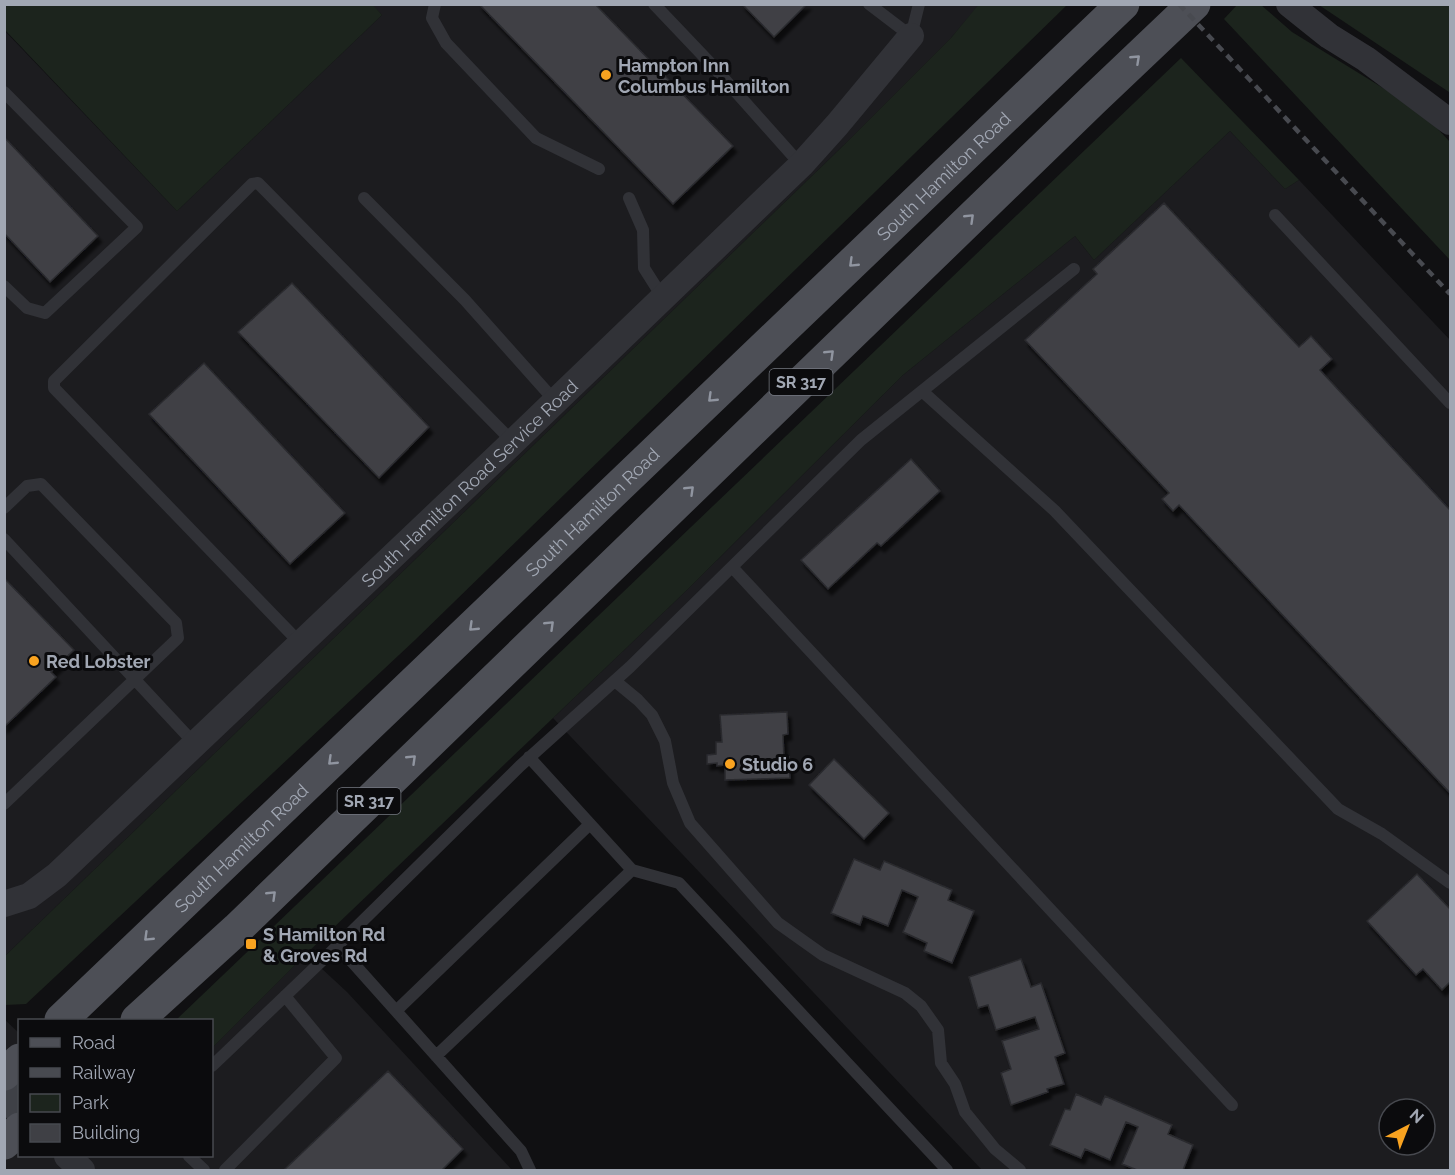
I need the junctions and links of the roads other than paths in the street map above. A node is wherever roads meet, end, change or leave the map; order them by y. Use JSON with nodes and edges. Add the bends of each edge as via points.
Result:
{"nodes":[{"id":1,"x":435,"y":4,"type":"edge"},
{"id":2,"x":654,"y":4,"type":"edge"},
{"id":3,"x":869,"y":4,"type":"edge"},
{"id":4,"x":919,"y":4,"type":"edge"},
{"id":5,"x":1124,"y":4,"type":"edge"},
{"id":6,"x":1194,"y":4,"type":"edge"},
{"id":7,"x":1289,"y":4,"type":"edge"},
{"id":8,"x":911,"y":36,"type":"junction"},
{"id":9,"x":4,"y":92,"type":"edge"},
{"id":10,"x":1450,"y":122,"type":"edge"},
{"id":11,"x":801,"y":165,"type":"junction"},
{"id":12,"x":599,"y":169,"type":"dead end"},
{"id":13,"x":364,"y":198,"type":"dead end"},
{"id":14,"x":629,"y":198,"type":"dead end"},
{"id":15,"x":1275,"y":214,"type":"dead end"},
{"id":16,"x":1074,"y":269,"type":"dead end"},
{"id":17,"x":4,"y":286,"type":"edge"},
{"id":18,"x":663,"y":298,"type":"junction"},
{"id":19,"x":922,"y":391,"type":"junction"},
{"id":20,"x":555,"y":401,"type":"junction"},
{"id":21,"x":1450,"y":404,"type":"edge"},
{"id":22,"x":513,"y":442,"type":"junction"},
{"id":23,"x":4,"y":508,"type":"edge"},
{"id":24,"x":4,"y":539,"type":"edge"},
{"id":25,"x":732,"y":567,"type":"junction"},
{"id":26,"x":300,"y":643,"type":"junction"},
{"id":27,"x":135,"y":678,"type":"junction"},
{"id":28,"x":615,"y":681,"type":"junction"},
{"id":29,"x":195,"y":744,"type":"junction"},
{"id":30,"x":529,"y":757,"type":"junction"},
{"id":31,"x":4,"y":804,"type":"edge"},
{"id":32,"x":590,"y":824,"type":"junction"},
{"id":33,"x":632,"y":870,"type":"junction"},
{"id":34,"x":1450,"y":883,"type":"edge"},
{"id":35,"x":4,"y":904,"type":"edge"},
{"id":36,"x":338,"y":945,"type":"junction"},
{"id":37,"x":285,"y":996,"type":"junction"},
{"id":38,"x":396,"y":1011,"type":"junction"},
{"id":39,"x":62,"y":1019,"type":"edge"},
{"id":40,"x":138,"y":1019,"type":"edge"},
{"id":41,"x":436,"y":1056,"type":"junction"},
{"id":42,"x":18,"y":1062,"type":"edge"},
{"id":43,"x":213,"y":1065,"type":"edge"},
{"id":44,"x":4,"y":1074,"type":"edge"},
{"id":45,"x":4,"y":1093,"type":"edge"},
{"id":46,"x":1232,"y":1105,"type":"dead end"},
{"id":47,"x":18,"y":1106,"type":"edge"},
{"id":48,"x":18,"y":1131,"type":"edge"},
{"id":49,"x":4,"y":1143,"type":"edge"},
{"id":50,"x":69,"y":1157,"type":"edge"},
{"id":51,"x":191,"y":1157,"type":"edge"},
{"id":52,"x":82,"y":1170,"type":"edge"},
{"id":53,"x":204,"y":1170,"type":"edge"},
{"id":54,"x":225,"y":1170,"type":"edge"},
{"id":55,"x":530,"y":1170,"type":"edge"},
{"id":56,"x":947,"y":1170,"type":"edge"},
{"id":57,"x":1020,"y":1170,"type":"edge"}],
"edges":[{"from":1,"to":12,"type":"lane","via":[[432,18],[446,43],[536,138]]},
{"from":2,"to":11,"type":"lane"},
{"from":3,"to":8,"type":"lane"},
{"from":4,"to":8,"type":"lane"},
{"from":5,"to":39,"type":"main road","name":"South Hamilton Road","number":"SR 317","one_way":true},
{"from":40,"to":6,"type":"main road","number":"SR 317","one_way":true,"via":[[246,921]]},
{"from":7,"to":10,"type":"street"},
{"from":8,"to":11,"type":"street","name":"South Hamilton Road Service Road"},
{"from":9,"to":17,"type":"lane","via":[[137,226],[45,313],[27,309]]},
{"from":11,"to":18,"type":"street","name":"South Hamilton Road Service Road"},
{"from":13,"to":20,"type":"lane","via":[[465,300]]},
{"from":14,"to":18,"type":"lane","via":[[643,230],[644,268]]},
{"from":15,"to":21,"type":"lane"},
{"from":16,"to":19,"type":"lane"},
{"from":18,"to":20,"type":"street","name":"South Hamilton Road Service Road"},
{"from":19,"to":25,"type":"lane","via":[[861,440]]},
{"from":19,"to":34,"type":"lane","via":[[1055,511],[1338,809],[1382,834]]},
{"from":20,"to":22,"type":"street","name":"South Hamilton Road Service Road"},
{"from":22,"to":26,"type":"street","name":"South Hamilton Road Service Road"},
{"from":22,"to":26,"type":"lane","via":[[258,183],[252,184],[54,381],[54,388]]},
{"from":23,"to":27,"type":"lane","via":[[27,486],[41,484],[176,623],[177,638]]},
{"from":24,"to":27,"type":"lane"},
{"from":25,"to":28,"type":"lane"},
{"from":25,"to":46,"type":"lane"},
{"from":26,"to":29,"type":"street","name":"South Hamilton Road Service Road"},
{"from":27,"to":29,"type":"lane"},
{"from":27,"to":31,"type":"lane"},
{"from":28,"to":30,"type":"lane"},
{"from":28,"to":57,"type":"lane","via":[[652,715],[665,741],[673,783],[690,824],[778,923],[823,955],[905,993],[921,1006],[938,1030],[941,1063],[955,1084],[965,1112],[995,1149]]},
{"from":29,"to":35,"type":"street","name":"South Hamilton Road Service Road","via":[[57,875],[29,896]]},
{"from":30,"to":32,"type":"lane"},
{"from":30,"to":36,"type":"lane"},
{"from":32,"to":33,"type":"lane"},
{"from":32,"to":38,"type":"lane"},
{"from":33,"to":41,"type":"lane"},
{"from":33,"to":56,"type":"lane","via":[[679,883]]},
{"from":36,"to":37,"type":"lane"},
{"from":36,"to":38,"type":"lane"},
{"from":37,"to":43,"type":"lane"},
{"from":37,"to":54,"type":"lane","via":[[336,1058]]},
{"from":38,"to":41,"type":"lane"},
{"from":41,"to":55,"type":"lane","via":[[521,1151]]},
{"from":42,"to":44,"type":"main road"},
{"from":45,"to":47,"type":"street"},
{"from":48,"to":49,"type":"main road"},
{"from":50,"to":52,"type":"street"},
{"from":51,"to":53,"type":"lane"}]}
